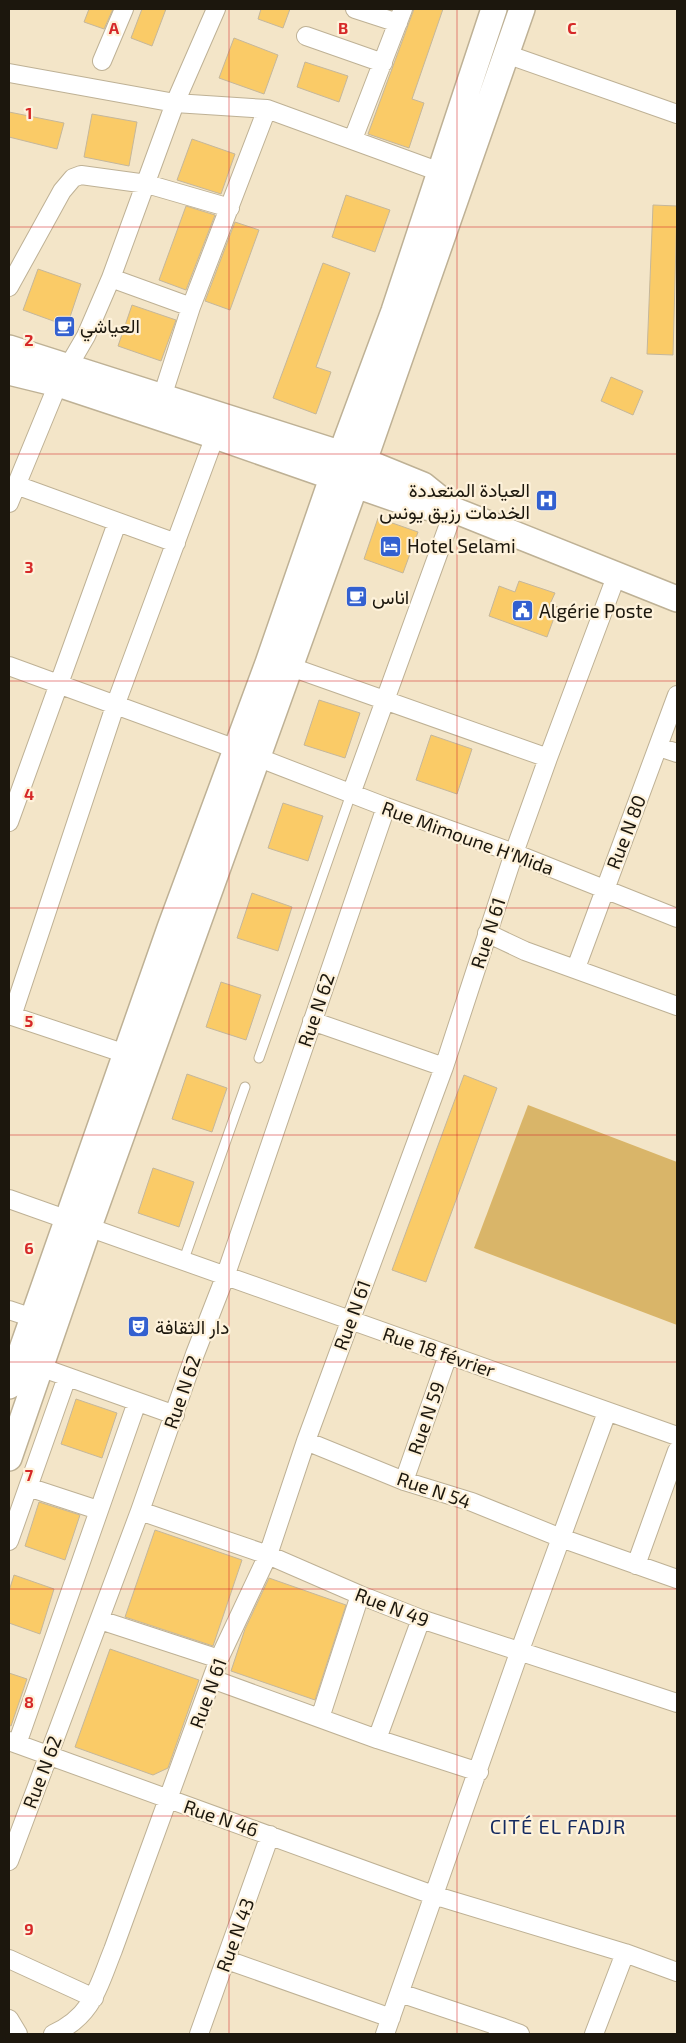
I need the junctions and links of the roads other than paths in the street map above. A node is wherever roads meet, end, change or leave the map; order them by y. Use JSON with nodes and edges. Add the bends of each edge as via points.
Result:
{"nodes":[{"id":1,"x":124,"y":9,"type":"edge"},
{"id":2,"x":216,"y":9,"type":"edge"},
{"id":3,"x":355,"y":9,"type":"edge"},
{"id":4,"x":494,"y":9,"type":"edge"},
{"id":5,"x":514,"y":11,"type":"edge"},
{"id":6,"x":400,"y":16,"type":"edge"},
{"id":7,"x":306,"y":36,"type":"dead end"},
{"id":8,"x":506,"y":54,"type":"junction"},
{"id":9,"x":102,"y":61,"type":"dead end"},
{"id":10,"x":383,"y":63,"type":"junction"},
{"id":11,"x":9,"y":74,"type":"edge"},
{"id":12,"x":175,"y":103,"type":"junction"},
{"id":13,"x":267,"y":110,"type":"junction"},
{"id":14,"x":677,"y":114,"type":"edge"},
{"id":15,"x":353,"y":139,"type":"junction"},
{"id":16,"x":451,"y":176,"type":"junction"},
{"id":17,"x":147,"y":184,"type":"junction"},
{"id":18,"x":230,"y":208,"type":"junction"},
{"id":19,"x":111,"y":278,"type":"junction"},
{"id":20,"x":9,"y":287,"type":"edge"},
{"id":21,"x":191,"y":308,"type":"junction"},
{"id":22,"x":9,"y":348,"type":"edge"},
{"id":23,"x":9,"y":372,"type":"edge"},
{"id":24,"x":63,"y":375,"type":"junction"},
{"id":25,"x":162,"y":397,"type":"junction"},
{"id":26,"x":215,"y":436,"type":"junction"},
{"id":27,"x":353,"y":458,"type":"junction"},
{"id":28,"x":343,"y":482,"type":"junction"},
{"id":29,"x":16,"y":484,"type":"junction"},
{"id":30,"x":9,"y":503,"type":"edge"},
{"id":31,"x":454,"y":510,"type":"junction"},
{"id":32,"x":117,"y":523,"type":"junction"},
{"id":33,"x":176,"y":543,"type":"junction"},
{"id":34,"x":617,"y":574,"type":"junction"},
{"id":35,"x":677,"y":598,"type":"edge"},
{"id":36,"x":9,"y":666,"type":"edge"},
{"id":37,"x":291,"y":666,"type":"junction"},
{"id":38,"x":58,"y":684,"type":"junction"},
{"id":39,"x":677,"y":695,"type":"edge"},
{"id":40,"x":386,"y":701,"type":"junction"},
{"id":41,"x":115,"y":706,"type":"junction"},
{"id":42,"x":659,"y":746,"type":"junction"},
{"id":43,"x":247,"y":753,"type":"junction"},
{"id":44,"x":677,"y":753,"type":"edge"},
{"id":45,"x":548,"y":758,"type":"junction"},
{"id":46,"x":351,"y":794,"type":"junction"},
{"id":47,"x":386,"y":807,"type":"junction"},
{"id":48,"x":9,"y":822,"type":"edge"},
{"id":49,"x":514,"y":853,"type":"junction"},
{"id":50,"x":604,"y":890,"type":"junction"},
{"id":51,"x":677,"y":918,"type":"edge"},
{"id":52,"x":487,"y":933,"type":"junction"},
{"id":53,"x":576,"y":968,"type":"junction"},
{"id":54,"x":677,"y":1006,"type":"edge"},
{"id":55,"x":10,"y":1015,"type":"edge"},
{"id":56,"x":312,"y":1021,"type":"junction"},
{"id":57,"x":126,"y":1054,"type":"junction"},
{"id":58,"x":259,"y":1058,"type":"dead end"},
{"id":59,"x":444,"y":1067,"type":"junction"},
{"id":60,"x":245,"y":1087,"type":"dead end"},
{"id":61,"x":9,"y":1199,"type":"edge"},
{"id":62,"x":78,"y":1225,"type":"junction"},
{"id":63,"x":183,"y":1262,"type":"junction"},
{"id":64,"x":226,"y":1277,"type":"junction"},
{"id":65,"x":9,"y":1310,"type":"edge"},
{"id":66,"x":33,"y":1318,"type":"junction"},
{"id":67,"x":350,"y":1321,"type":"junction"},
{"id":68,"x":448,"y":1356,"type":"junction"},
{"id":69,"x":40,"y":1367,"type":"junction"},
{"id":70,"x":68,"y":1377,"type":"junction"},
{"id":71,"x":9,"y":1386,"type":"edge"},
{"id":72,"x":136,"y":1402,"type":"junction"},
{"id":73,"x":607,"y":1412,"type":"junction"},
{"id":74,"x":175,"y":1415,"type":"junction"},
{"id":75,"x":677,"y":1436,"type":"edge"},
{"id":76,"x":306,"y":1441,"type":"junction"},
{"id":77,"x":677,"y":1452,"type":"edge"},
{"id":78,"x":9,"y":1458,"type":"edge"},
{"id":79,"x":404,"y":1481,"type":"junction"},
{"id":80,"x":28,"y":1487,"type":"junction"},
{"id":81,"x":98,"y":1510,"type":"junction"},
{"id":82,"x":140,"y":1512,"type":"junction"},
{"id":83,"x":561,"y":1538,"type":"junction"},
{"id":84,"x":9,"y":1541,"type":"edge"},
{"id":85,"x":268,"y":1555,"type":"junction"},
{"id":86,"x":636,"y":1565,"type":"junction"},
{"id":87,"x":677,"y":1579,"type":"edge"},
{"id":88,"x":360,"y":1595,"type":"junction"},
{"id":89,"x":421,"y":1619,"type":"junction"},
{"id":90,"x":100,"y":1620,"type":"junction"},
{"id":91,"x":520,"y":1650,"type":"junction"},
{"id":92,"x":219,"y":1659,"type":"junction"},
{"id":93,"x":212,"y":1679,"type":"junction"},
{"id":94,"x":677,"y":1703,"type":"edge"},
{"id":95,"x":320,"y":1718,"type":"junction"},
{"id":96,"x":377,"y":1739,"type":"junction"},
{"id":97,"x":12,"y":1744,"type":"edge"},
{"id":98,"x":49,"y":1755,"type":"junction"},
{"id":99,"x":479,"y":1772,"type":"junction"},
{"id":100,"x":168,"y":1800,"type":"junction"},
{"id":101,"x":270,"y":1835,"type":"junction"},
{"id":102,"x":9,"y":1861,"type":"edge"},
{"id":103,"x":433,"y":1895,"type":"junction"},
{"id":104,"x":624,"y":1953,"type":"junction"},
{"id":105,"x":9,"y":1959,"type":"edge"},
{"id":106,"x":227,"y":1960,"type":"junction"},
{"id":107,"x":677,"y":1972,"type":"edge"},
{"id":108,"x":400,"y":1993,"type":"junction"},
{"id":109,"x":94,"y":1998,"type":"junction"},
{"id":110,"x":9,"y":2019,"type":"edge"},
{"id":111,"x":388,"y":2026,"type":"edge"},
{"id":112,"x":500,"y":2031,"type":"edge"},
{"id":113,"x":18,"y":2034,"type":"edge"},
{"id":114,"x":54,"y":2034,"type":"edge"},
{"id":115,"x":199,"y":2034,"type":"edge"},
{"id":116,"x":520,"y":2034,"type":"edge"},
{"id":117,"x":594,"y":2034,"type":"edge"}],
"edges":[{"from":1,"to":9,"type":"street"},
{"from":2,"to":12,"type":"street"},
{"from":3,"to":6,"type":"street"},
{"from":4,"to":16,"type":"main road"},
{"from":5,"to":8,"type":"main road"},
{"from":6,"to":10,"type":"street"},
{"from":7,"to":10,"type":"street"},
{"from":8,"to":14,"type":"street"},
{"from":8,"to":16,"type":"main road"},
{"from":10,"to":15,"type":"street"},
{"from":11,"to":12,"type":"street"},
{"from":12,"to":13,"type":"street"},
{"from":12,"to":17,"type":"street"},
{"from":13,"to":15,"type":"street"},
{"from":13,"to":18,"type":"street"},
{"from":15,"to":16,"type":"street"},
{"from":16,"to":27,"type":"main road"},
{"from":17,"to":18,"type":"street"},
{"from":17,"to":19,"type":"street"},
{"from":17,"to":20,"type":"street","via":[[89,175],[73,178],[62,191]]},
{"from":18,"to":21,"type":"street"},
{"from":19,"to":21,"type":"street"},
{"from":19,"to":24,"type":"street","via":[[86,336]]},
{"from":21,"to":25,"type":"street"},
{"from":22,"to":24,"type":"main road"},
{"from":23,"to":24,"type":"main road"},
{"from":24,"to":25,"type":"main road"},
{"from":24,"to":26,"type":"main road"},
{"from":24,"to":29,"type":"street"},
{"from":25,"to":27,"type":"main road"},
{"from":26,"to":28,"type":"main road"},
{"from":26,"to":33,"type":"street"},
{"from":27,"to":28,"type":"main road"},
{"from":27,"to":31,"type":"main road","via":[[423,485]]},
{"from":28,"to":31,"type":"main road","via":[[416,506]]},
{"from":28,"to":37,"type":"main road"},
{"from":28,"to":43,"type":"main road"},
{"from":29,"to":30,"type":"street"},
{"from":29,"to":32,"type":"street"},
{"from":31,"to":34,"type":"main road"},
{"from":31,"to":40,"type":"street"},
{"from":32,"to":33,"type":"street"},
{"from":32,"to":38,"type":"street"},
{"from":33,"to":41,"type":"street"},
{"from":34,"to":35,"type":"main road"},
{"from":34,"to":45,"type":"street","name":"Rue N 61"},
{"from":36,"to":38,"type":"street","name":"Rue Mimoune H'Mida"},
{"from":37,"to":40,"type":"street"},
{"from":37,"to":43,"type":"main road"},
{"from":38,"to":41,"type":"street","name":"Rue Mimoune H'Mida"},
{"from":38,"to":48,"type":"street"},
{"from":39,"to":42,"type":"street","name":"Rue N 80"},
{"from":40,"to":45,"type":"street"},
{"from":40,"to":46,"type":"street"},
{"from":41,"to":43,"type":"street","name":"Rue Mimoune H'Mida"},
{"from":41,"to":55,"type":"street"},
{"from":42,"to":44,"type":"street"},
{"from":42,"to":50,"type":"street","name":"Rue N 80"},
{"from":43,"to":46,"type":"street","name":"Rue Mimoune H'Mida"},
{"from":43,"to":57,"type":"main road"},
{"from":43,"to":62,"type":"main road"},
{"from":45,"to":49,"type":"street","name":"Rue N 61"},
{"from":46,"to":47,"type":"street","name":"Rue Mimoune H'Mida"},
{"from":46,"to":58,"type":"lane"},
{"from":47,"to":49,"type":"street","name":"Rue Mimoune H'Mida"},
{"from":47,"to":56,"type":"street","name":"Rue N 62"},
{"from":49,"to":50,"type":"street","name":"Rue Mimoune H'Mida"},
{"from":49,"to":52,"type":"street","name":"Rue N 61"},
{"from":50,"to":51,"type":"street","name":"Rue Mimoune H'Mida"},
{"from":50,"to":53,"type":"street","name":"Rue N 80"},
{"from":52,"to":53,"type":"street","via":[[525,951]]},
{"from":52,"to":59,"type":"street","name":"Rue N 61"},
{"from":53,"to":54,"type":"street"},
{"from":55,"to":57,"type":"street"},
{"from":56,"to":59,"type":"street"},
{"from":56,"to":64,"type":"street","name":"Rue N 62"},
{"from":57,"to":62,"type":"main road"},
{"from":59,"to":67,"type":"street","name":"Rue N 61"},
{"from":60,"to":63,"type":"lane"},
{"from":61,"to":62,"type":"street","name":"Rue 18 février"},
{"from":62,"to":63,"type":"street","name":"Rue 18 février"},
{"from":62,"to":66,"type":"main road"},
{"from":62,"to":69,"type":"main road"},
{"from":63,"to":64,"type":"street","name":"Rue 18 février"},
{"from":64,"to":67,"type":"street","name":"Rue 18 février"},
{"from":64,"to":74,"type":"street","name":"Rue N 62"},
{"from":65,"to":66,"type":"street"},
{"from":66,"to":71,"type":"main road"},
{"from":67,"to":68,"type":"street","name":"Rue 18 février"},
{"from":67,"to":76,"type":"street","name":"Rue N 61"},
{"from":68,"to":73,"type":"street","name":"Rue 18 février"},
{"from":68,"to":79,"type":"street","name":"Rue N 59"},
{"from":69,"to":70,"type":"street"},
{"from":69,"to":78,"type":"main road"},
{"from":70,"to":72,"type":"street"},
{"from":70,"to":80,"type":"street"},
{"from":72,"to":74,"type":"street"},
{"from":72,"to":81,"type":"street"},
{"from":73,"to":75,"type":"street","name":"Rue 18 février"},
{"from":73,"to":83,"type":"street"},
{"from":74,"to":82,"type":"street","name":"Rue N 62"},
{"from":76,"to":79,"type":"street","name":"Rue N 54"},
{"from":76,"to":85,"type":"street","name":"Rue N 61"},
{"from":77,"to":86,"type":"street"},
{"from":79,"to":83,"type":"street","name":"Rue N 54","via":[[472,1502]]},
{"from":80,"to":81,"type":"street"},
{"from":80,"to":84,"type":"street"},
{"from":81,"to":97,"type":"street"},
{"from":82,"to":85,"type":"street","name":"Rue N 49"},
{"from":82,"to":90,"type":"street","name":"Rue N 62"},
{"from":83,"to":86,"type":"street","name":"Rue N 54"},
{"from":83,"to":91,"type":"street"},
{"from":85,"to":88,"type":"street","name":"Rue N 49"},
{"from":85,"to":92,"type":"street","name":"Rue N 61"},
{"from":86,"to":87,"type":"street","name":"Rue N 54"},
{"from":88,"to":89,"type":"street","name":"Rue N 49"},
{"from":88,"to":95,"type":"street"},
{"from":89,"to":91,"type":"street","name":"Rue N 49"},
{"from":89,"to":96,"type":"street"},
{"from":90,"to":92,"type":"street"},
{"from":90,"to":98,"type":"street","name":"Rue N 62"},
{"from":91,"to":94,"type":"street","name":"Rue N 49"},
{"from":91,"to":99,"type":"street"},
{"from":92,"to":93,"type":"street","name":"Rue N 61"},
{"from":93,"to":95,"type":"street"},
{"from":93,"to":100,"type":"street","name":"Rue N 61"},
{"from":95,"to":96,"type":"street"},
{"from":96,"to":99,"type":"street"},
{"from":97,"to":98,"type":"street","name":"Rue N 46"},
{"from":98,"to":100,"type":"street","name":"Rue N 46"},
{"from":98,"to":102,"type":"street","name":"Rue N 62"},
{"from":99,"to":103,"type":"street"},
{"from":100,"to":101,"type":"street","name":"Rue N 46"},
{"from":100,"to":109,"type":"street","name":"Rue N 61"},
{"from":101,"to":103,"type":"street","name":"Rue N 46"},
{"from":101,"to":106,"type":"street","name":"Rue N 43"},
{"from":103,"to":104,"type":"street","name":"Rue N 46"},
{"from":103,"to":108,"type":"street"},
{"from":104,"to":107,"type":"street","name":"Rue N 46"},
{"from":104,"to":117,"type":"street"},
{"from":105,"to":109,"type":"street"},
{"from":106,"to":111,"type":"street"},
{"from":106,"to":115,"type":"street","name":"Rue N 43"},
{"from":108,"to":111,"type":"street"},
{"from":108,"to":112,"type":"street"},
{"from":109,"to":114,"type":"street","name":"Rue N 61","via":[[83,2015]]},
{"from":110,"to":113,"type":"street"},
{"from":112,"to":116,"type":"street"}]}
